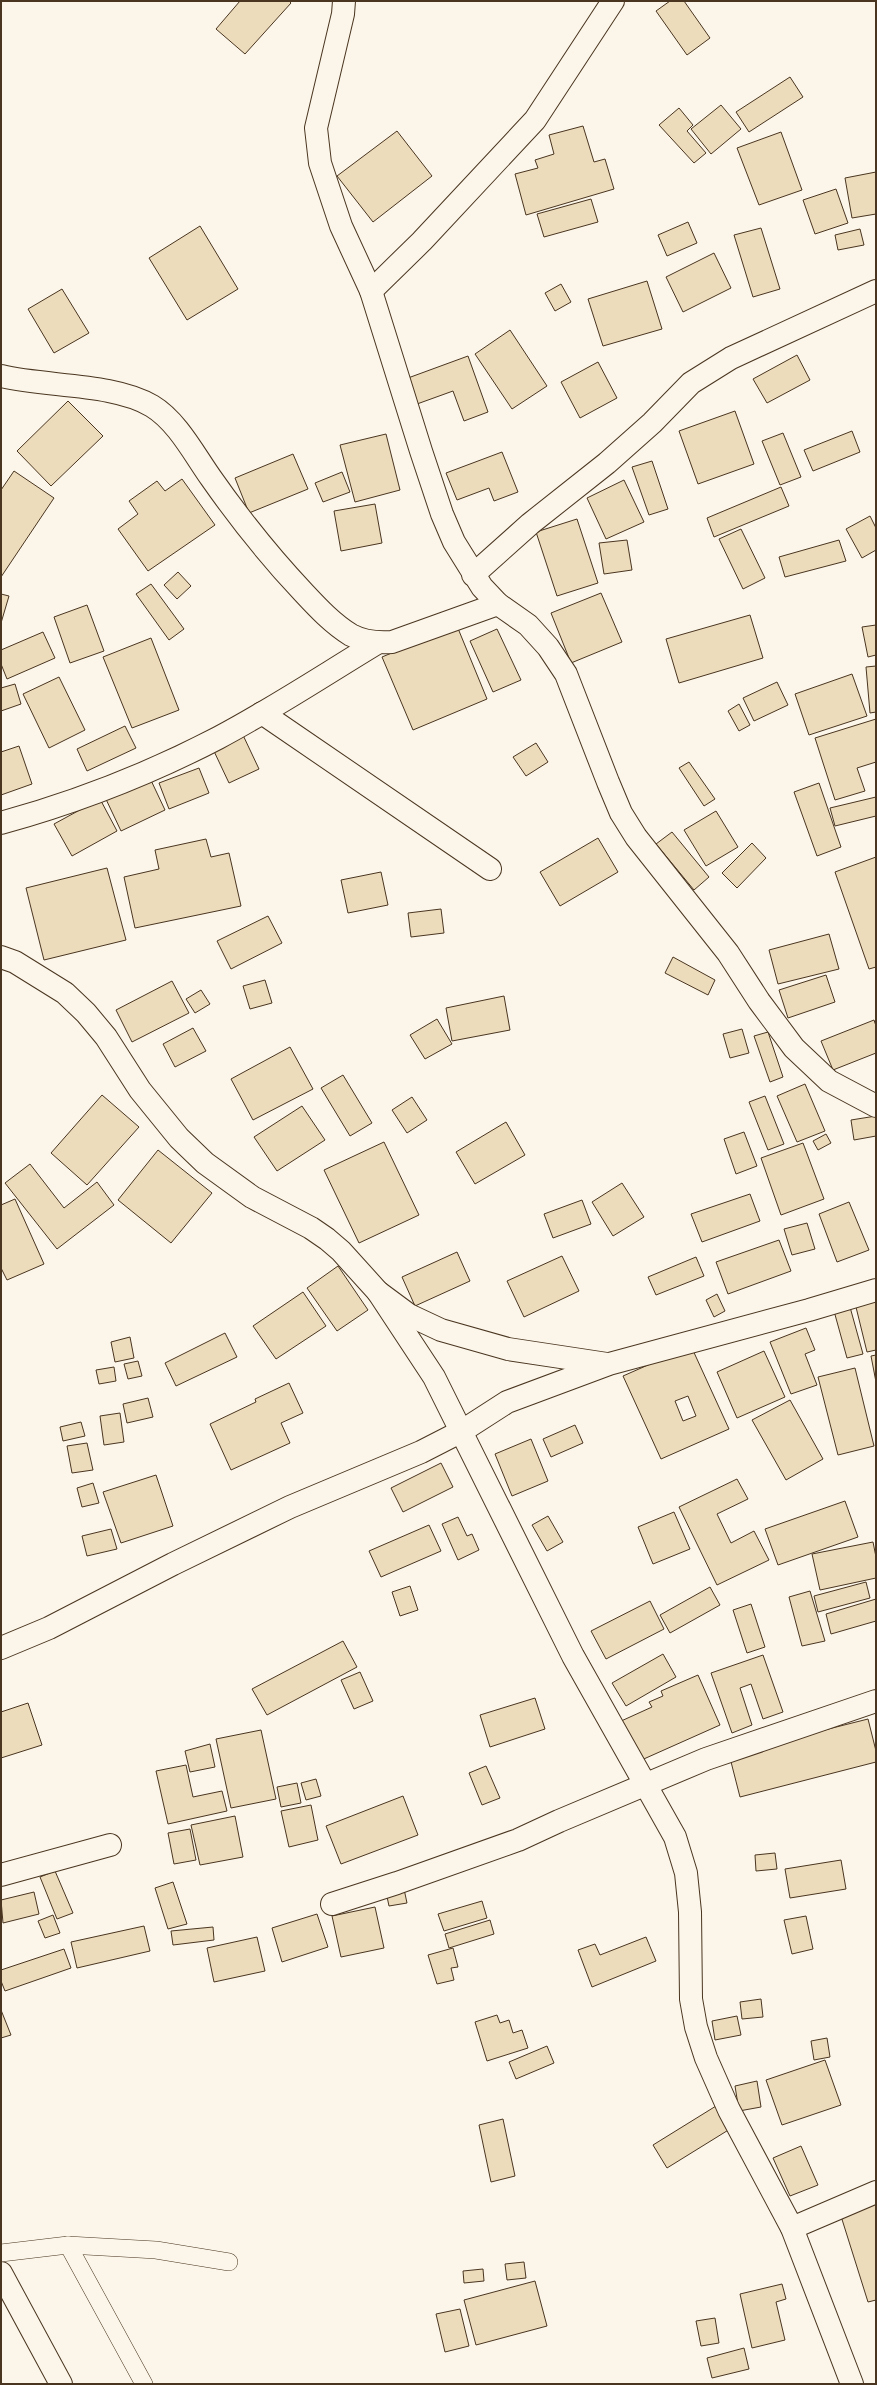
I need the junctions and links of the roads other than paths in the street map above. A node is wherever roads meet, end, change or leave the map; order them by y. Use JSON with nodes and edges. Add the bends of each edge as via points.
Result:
{"nodes":[{"id":1,"x":344,"y":1,"type":"edge"},
{"id":2,"x":612,"y":1,"type":"edge"},
{"id":3,"x":371,"y":291,"type":"junction"},
{"id":4,"x":876,"y":291,"type":"edge"},
{"id":5,"x":1,"y":376,"type":"edge"},
{"id":6,"x":473,"y":575,"type":"junction"},
{"id":7,"x":498,"y":604,"type":"junction"},
{"id":8,"x":377,"y":643,"type":"junction"},
{"id":9,"x":262,"y":713,"type":"junction"},
{"id":10,"x":1,"y":823,"type":"edge"},
{"id":11,"x":490,"y":869,"type":"dead end"},
{"id":12,"x":1,"y":957,"type":"edge"},
{"id":13,"x":876,"y":1106,"type":"edge"},
{"id":14,"x":876,"y":1290,"type":"edge"},
{"id":15,"x":378,"y":1292,"type":"junction"},
{"id":16,"x":609,"y":1364,"type":"junction"},
{"id":17,"x":462,"y":1431,"type":"junction"},
{"id":18,"x":1,"y":1648,"type":"edge"},
{"id":19,"x":876,"y":1701,"type":"edge"},
{"id":20,"x":646,"y":1783,"type":"junction"},
{"id":21,"x":110,"y":1845,"type":"dead end"},
{"id":22,"x":1,"y":1875,"type":"edge"},
{"id":23,"x":332,"y":1904,"type":"dead end"},
{"id":24,"x":876,"y":2192,"type":"edge"},
{"id":25,"x":792,"y":2228,"type":"junction"},
{"id":26,"x":68,"y":2245,"type":"junction"},
{"id":27,"x":1,"y":2253,"type":"edge"},
{"id":28,"x":229,"y":2262,"type":"dead end"},
{"id":29,"x":1,"y":2273,"type":"edge"},
{"id":30,"x":62,"y":2384,"type":"edge"},
{"id":31,"x":144,"y":2384,"type":"edge"},
{"id":32,"x":852,"y":2384,"type":"edge"}],
"edges":[{"from":1,"to":3,"type":"street","via":[[316,128],[320,163],[328,194]]},
{"from":2,"to":3,"type":"street","via":[[534,120],[422,241]]},
{"from":3,"to":6,"type":"street","via":[[442,514]]},
{"from":4,"to":6,"type":"street","via":[[731,358],[691,383],[607,463],[530,524]]},
{"from":5,"to":8,"type":"street","via":[[94,389],[125,396],[152,406],[171,423],[242,521],[323,613],[352,635]]},
{"from":6,"to":7,"type":"street"},
{"from":7,"to":8,"type":"street","via":[[405,639]]},
{"from":7,"to":13,"type":"street","via":[[528,625],[548,647],[566,674],[621,812],[636,837],[728,953],[763,1007],[794,1048],[829,1081]]},
{"from":8,"to":9,"type":"street"},
{"from":9,"to":10,"type":"street","via":[[219,738],[131,780]]},
{"from":9,"to":11,"type":"street"},
{"from":12,"to":15,"type":"street","via":[[15,962],[65,993],[86,1013],[106,1037],[140,1090],[179,1138],[205,1163],[252,1197],[327,1239]]},
{"from":14,"to":16,"type":"street"},
{"from":15,"to":16,"type":"street","via":[[408,1315],[441,1330],[508,1349]]},
{"from":15,"to":17,"type":"street","via":[[434,1377]]},
{"from":16,"to":17,"type":"street","via":[[507,1402]]},
{"from":17,"to":18,"type":"street","via":[[421,1452],[290,1507],[49,1628]]},
{"from":17,"to":20,"type":"street","via":[[505,1523],[573,1656]]},
{"from":19,"to":20,"type":"street","via":[[771,1735]]},
{"from":20,"to":23,"type":"street","via":[[518,1840],[398,1884]]},
{"from":20,"to":25,"type":"street","via":[[675,1837],[686,1873],[692,1945],[691,1999],[696,2027],[706,2058],[729,2110]]},
{"from":21,"to":22,"type":"street"},
{"from":24,"to":25,"type":"street"},
{"from":25,"to":32,"type":"street"},
{"from":26,"to":27,"type":"lane"},
{"from":26,"to":28,"type":"lane","via":[[156,2250]]},
{"from":26,"to":31,"type":"lane"},
{"from":29,"to":30,"type":"street"}]}
